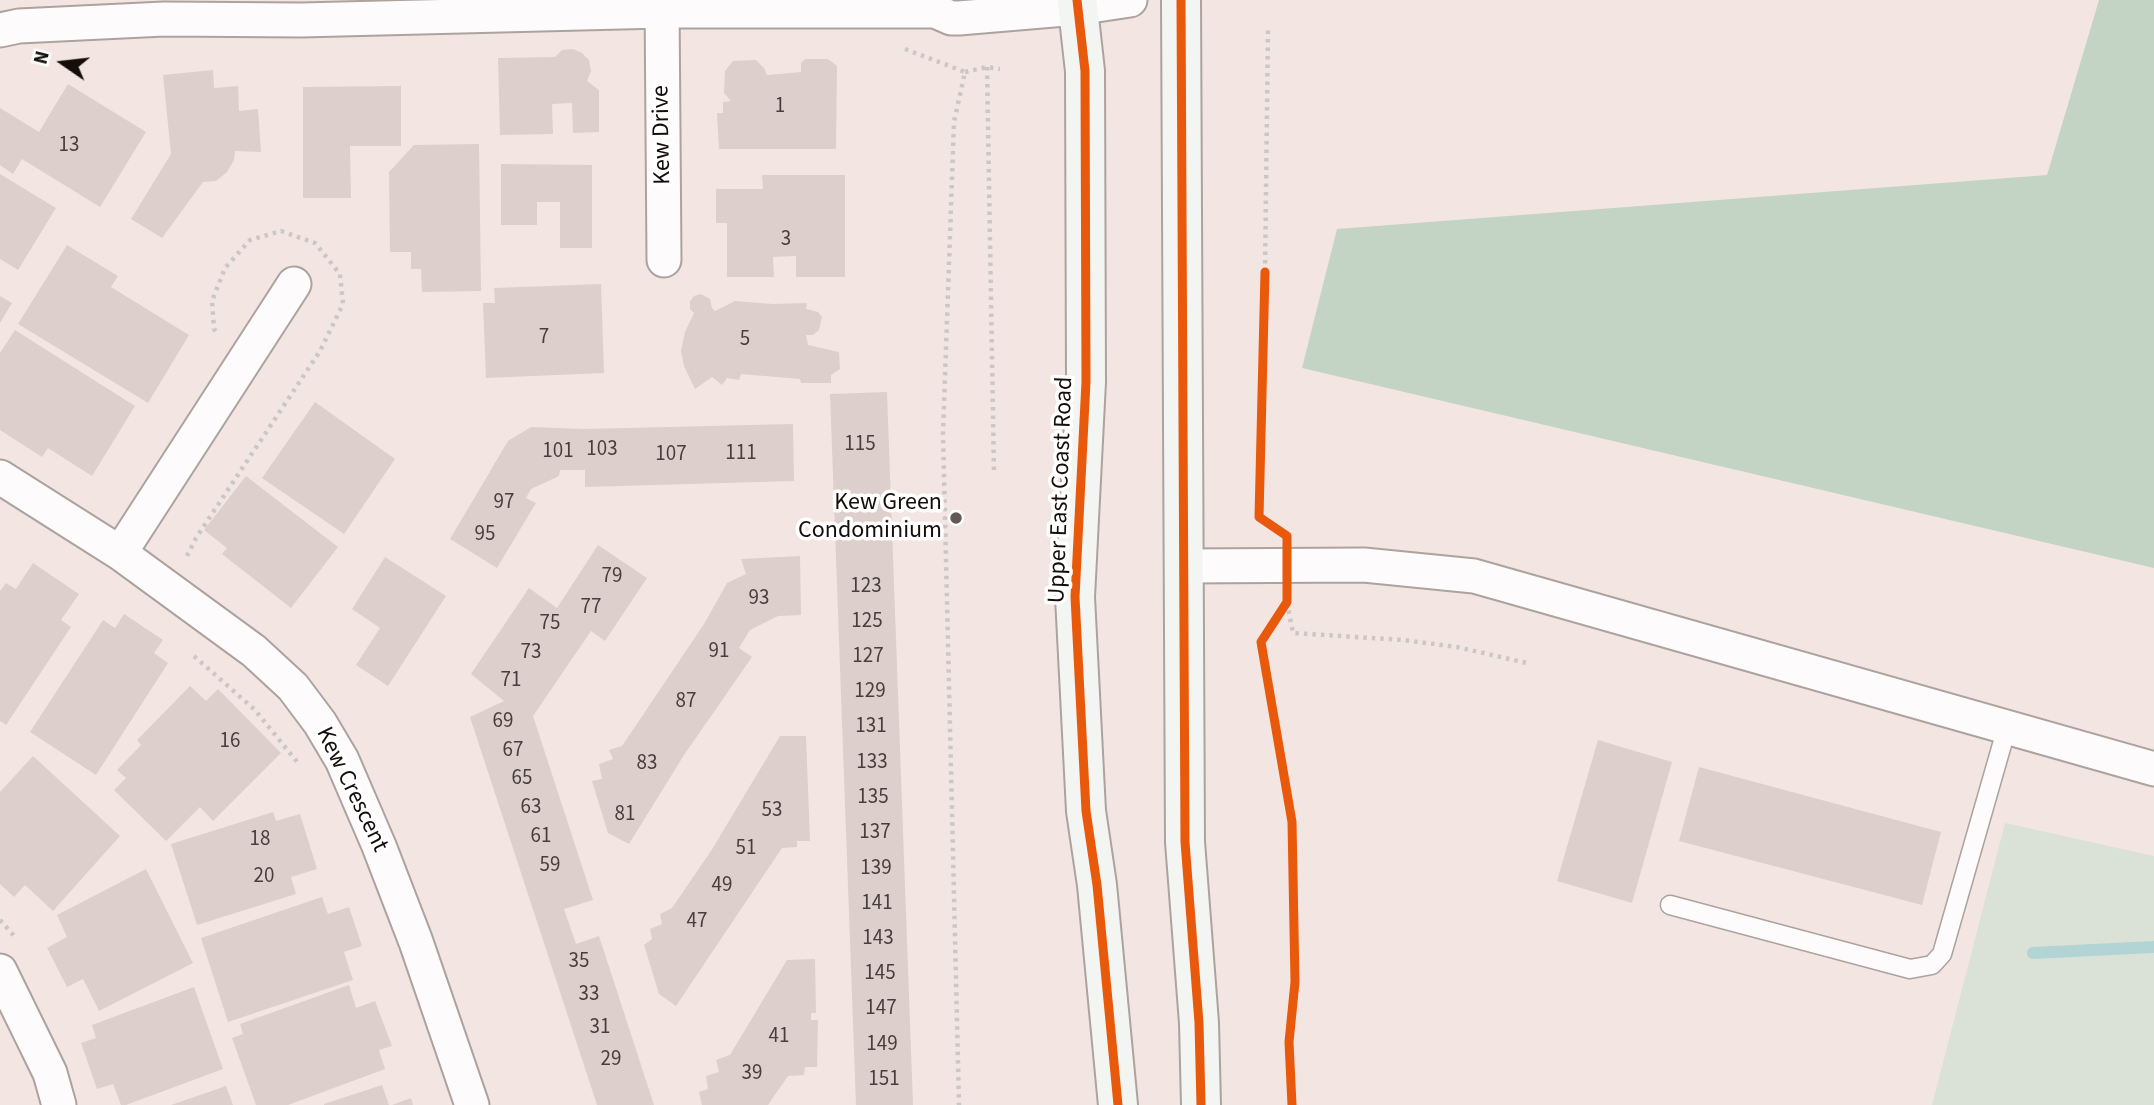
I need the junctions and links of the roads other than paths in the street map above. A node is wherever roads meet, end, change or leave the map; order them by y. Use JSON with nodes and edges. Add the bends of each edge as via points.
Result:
{"nodes":[{"id":1,"x":1130,"y":0,"type":"edge"},
{"id":2,"x":1181,"y":0,"type":"edge"},
{"id":3,"x":1077,"y":4,"type":"edge"},
{"id":4,"x":662,"y":5,"type":"edge"},
{"id":5,"x":941,"y":5,"type":"edge"},
{"id":6,"x":164,"y":10,"type":"edge"},
{"id":7,"x":0,"y":30,"type":"edge"},
{"id":8,"x":664,"y":260,"type":"dead end"},
{"id":9,"x":294,"y":284,"type":"dead end"},
{"id":10,"x":0,"y":477,"type":"edge"},
{"id":11,"x":120,"y":552,"type":"junction"},
{"id":12,"x":1183,"y":566,"type":"junction"},
{"id":13,"x":2007,"y":727,"type":"junction"},
{"id":14,"x":2154,"y":769,"type":"edge"},
{"id":15,"x":1670,"y":905,"type":"dead end"},
{"id":16,"x":0,"y":971,"type":"edge"},
{"id":17,"x":60,"y":1105,"type":"edge"},
{"id":18,"x":471,"y":1105,"type":"edge"},
{"id":19,"x":1118,"y":1105,"type":"edge"},
{"id":20,"x":1201,"y":1105,"type":"edge"}],
"edges":[{"from":1,"to":3,"type":"street"},
{"from":2,"to":12,"type":"main road"},
{"from":3,"to":5,"type":"street","via":[[958,18],[951,18]]},
{"from":3,"to":19,"type":"main road","name":"Upper East Coast Road","via":[[1084,71],[1086,382],[1075,597],[1086,811]]},
{"from":4,"to":5,"type":"street"},
{"from":4,"to":6,"type":"street","via":[[302,20]]},
{"from":4,"to":8,"type":"street","name":"Kew Drive"},
{"from":6,"to":7,"type":"street"},
{"from":9,"to":11,"type":"street"},
{"from":10,"to":11,"type":"street","name":"Kew Crescent"},
{"from":11,"to":18,"type":"street","name":"Kew Crescent","via":[[254,651],[293,687],[320,723],[342,760],[379,846]]},
{"from":12,"to":13,"type":"street","via":[[1364,565],[1474,576]]},
{"from":12,"to":20,"type":"main road","via":[[1185,842]]},
{"from":13,"to":14,"type":"street"},
{"from":13,"to":15,"type":"lane","via":[[1942,954],[1932,965],[1910,969]]},
{"from":16,"to":17,"type":"street","via":[[50,1073]]}]}
